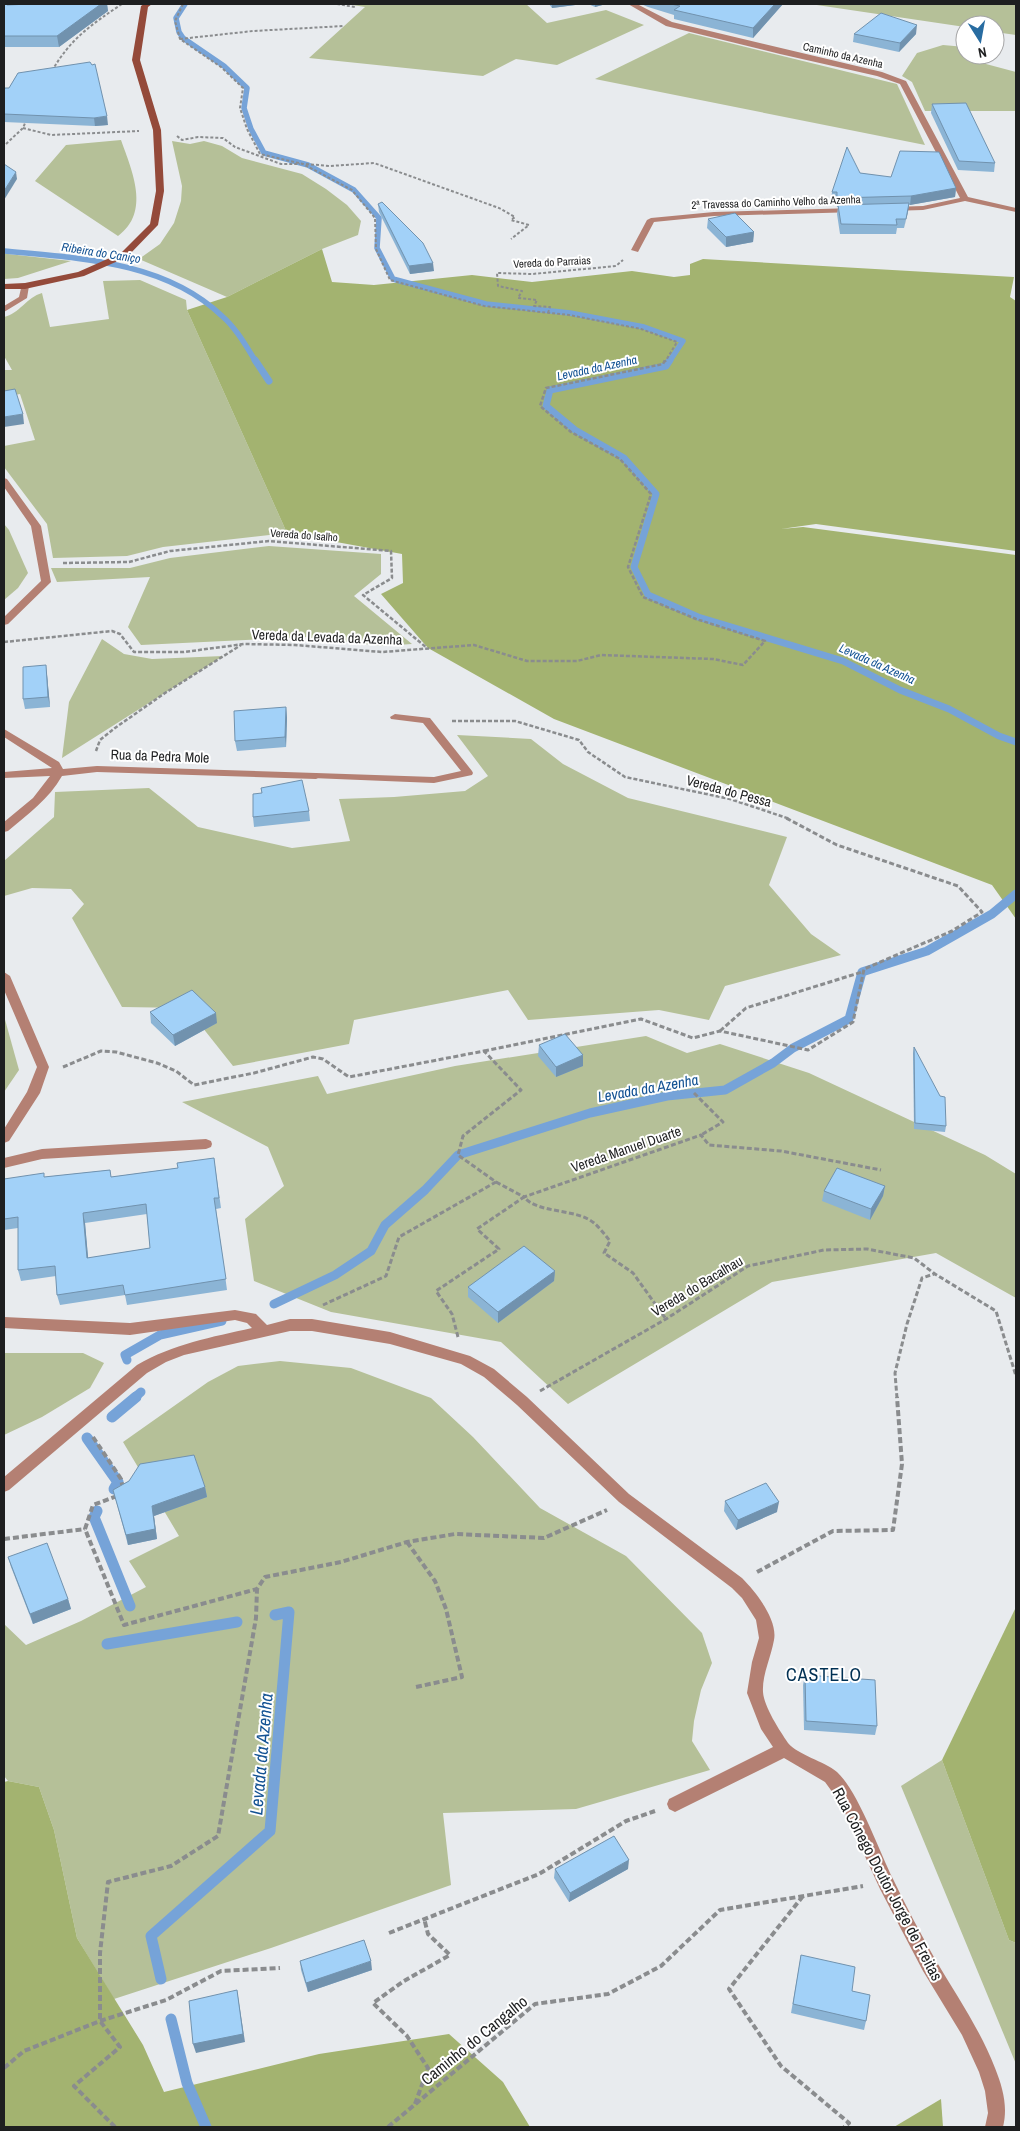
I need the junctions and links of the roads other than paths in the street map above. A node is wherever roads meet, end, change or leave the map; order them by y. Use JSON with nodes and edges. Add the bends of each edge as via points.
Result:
{"nodes":[{"id":1,"x":148,"y":4,"type":"edge"},
{"id":2,"x":632,"y":4,"type":"edge"},
{"id":3,"x":965,"y":199,"type":"junction"},
{"id":4,"x":887,"y":209,"type":"edge"},
{"id":5,"x":860,"y":210,"type":"edge"},
{"id":6,"x":1016,"y":210,"type":"edge"},
{"id":7,"x":635,"y":250,"type":"road end"},
{"id":8,"x":25,"y":286,"type":"junction"},
{"id":9,"x":4,"y":287,"type":"edge"},
{"id":10,"x":4,"y":309,"type":"edge"},
{"id":11,"x":4,"y":481,"type":"edge"},
{"id":12,"x":4,"y":622,"type":"edge"},
{"id":13,"x":395,"y":717,"type":"dead end"},
{"id":14,"x":4,"y":732,"type":"edge"},
{"id":15,"x":58,"y":772,"type":"junction"},
{"id":16,"x":4,"y":776,"type":"edge"},
{"id":17,"x":4,"y":828,"type":"edge"},
{"id":18,"x":4,"y":976,"type":"edge"},
{"id":19,"x":4,"y":1138,"type":"edge"},
{"id":20,"x":206,"y":1144,"type":"dead end"},
{"id":21,"x":4,"y":1162,"type":"edge"},
{"id":22,"x":4,"y":1322,"type":"edge"},
{"id":23,"x":264,"y":1330,"type":"junction"},
{"id":24,"x":4,"y":1486,"type":"edge"},
{"id":25,"x":784,"y":1750,"type":"junction"},
{"id":26,"x":674,"y":1804,"type":"road end"},
{"id":27,"x":994,"y":2127,"type":"edge"}],
"edges":[{"from":1,"to":8,"type":"main road","via":[[145,6],[136,60],[157,130],[160,192],[154,225],[124,255],[81,274]]},
{"from":2,"to":3,"type":"street","name":"Caminho da Azenha","via":[[669,24],[879,74],[903,83]]},
{"from":3,"to":4,"type":"street","via":[[923,208]]},
{"from":3,"to":6,"type":"street"},
{"from":5,"to":7,"type":"street","name":"2ª Travessa do Caminho Velho da Azenha","via":[[714,214],[651,220]]},
{"from":8,"to":9,"type":"main road"},
{"from":8,"to":10,"type":"street","via":[[23,298]]},
{"from":11,"to":12,"type":"street","via":[[36,526],[46,582]]},
{"from":13,"to":15,"type":"street","name":"Rua da Pedra Mole","via":[[426,720],[468,773],[434,780],[98,768]]},
{"from":14,"to":15,"type":"street","via":[[55,764]]},
{"from":15,"to":16,"type":"street","name":"Rua da Pedra Mole"},
{"from":15,"to":17,"type":"street","via":[[34,802]]},
{"from":18,"to":19,"type":"street","via":[[43,1067]]},
{"from":20,"to":21,"type":"street","via":[[42,1154]]},
{"from":22,"to":23,"type":"street","via":[[130,1329],[236,1315],[252,1318]]},
{"from":23,"to":24,"type":"street","name":"Rua Cónego Doutor Jorge de Freitas","via":[[182,1350],[142,1369]]},
{"from":23,"to":25,"type":"street","name":"Rua Cónego Doutor Jorge de Freitas","via":[[312,1325],[390,1338],[465,1360],[489,1373],[624,1498],[747,1593],[763,1618],[767,1638],[755,1693],[767,1724]]},
{"from":25,"to":26,"type":"street"},
{"from":25,"to":27,"type":"street","name":"Rua Cónego Doutor Jorge de Freitas","via":[[831,1777],[847,1799],[886,1883],[929,1965],[968,2029],[987,2070],[997,2113]]}]}
